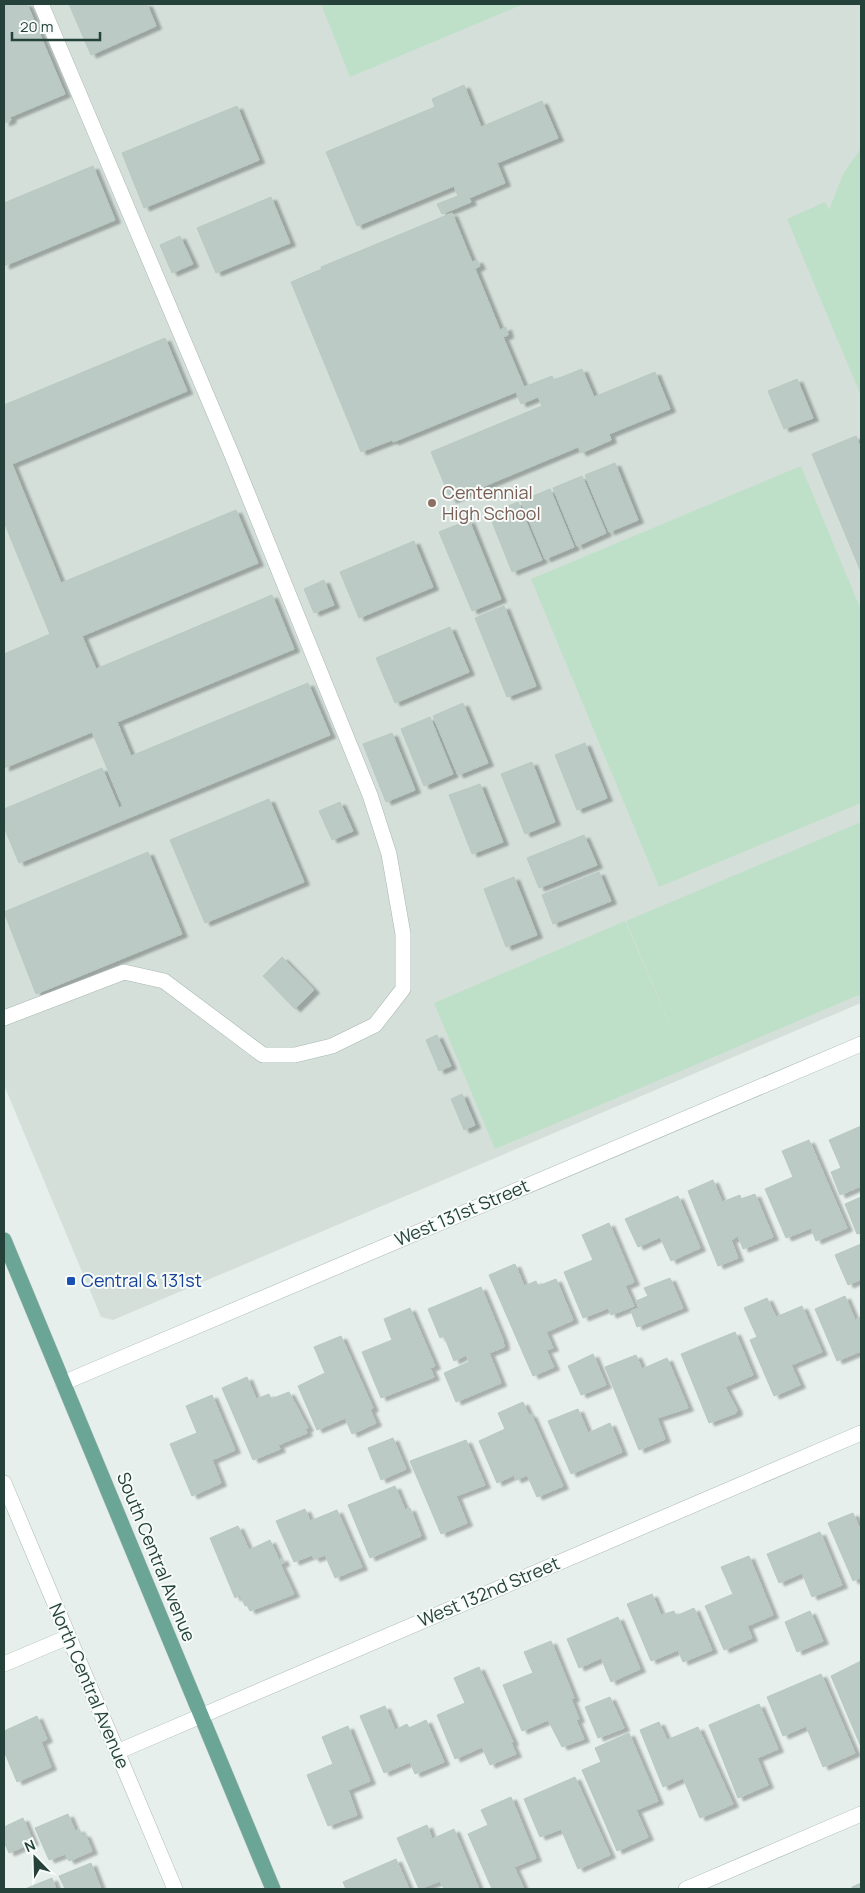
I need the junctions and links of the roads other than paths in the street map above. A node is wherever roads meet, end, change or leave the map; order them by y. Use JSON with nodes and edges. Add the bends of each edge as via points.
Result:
{"nodes":[{"id":1,"x":41,"y":4,"type":"edge"},
{"id":2,"x":4,"y":1018,"type":"edge"},
{"id":3,"x":861,"y":1044,"type":"edge"},
{"id":4,"x":4,"y":1240,"type":"edge"},
{"id":5,"x":63,"y":1383,"type":"junction"},
{"id":6,"x":861,"y":1433,"type":"edge"},
{"id":7,"x":4,"y":1483,"type":"edge"},
{"id":8,"x":68,"y":1636,"type":"junction"},
{"id":9,"x":4,"y":1664,"type":"edge"},
{"id":10,"x":201,"y":1715,"type":"junction"},
{"id":11,"x":117,"y":1752,"type":"junction"},
{"id":12,"x":861,"y":1814,"type":"edge"},
{"id":13,"x":175,"y":1889,"type":"edge"},
{"id":14,"x":273,"y":1889,"type":"edge"},
{"id":15,"x":686,"y":1889,"type":"edge"}],
"edges":[{"from":1,"to":2,"type":"street","via":[[232,455],[370,795],[389,854],[403,934],[403,989],[375,1025],[332,1046],[295,1055],[263,1055],[164,981],[124,972]]},
{"from":3,"to":5,"type":"street","name":"West 131st Street"},
{"from":4,"to":5,"type":"main road","name":"South Central Avenue"},
{"from":5,"to":10,"type":"main road","name":"South Central Avenue"},
{"from":6,"to":10,"type":"street","name":"West 132nd Street"},
{"from":7,"to":8,"type":"street","name":"North Central Avenue"},
{"from":8,"to":9,"type":"street"},
{"from":8,"to":11,"type":"street","name":"North Central Avenue"},
{"from":10,"to":11,"type":"street","name":"West 132nd Street"},
{"from":10,"to":14,"type":"main road","name":"South Central Avenue"},
{"from":11,"to":13,"type":"street","name":"North Central Avenue"},
{"from":12,"to":15,"type":"street"}]}
